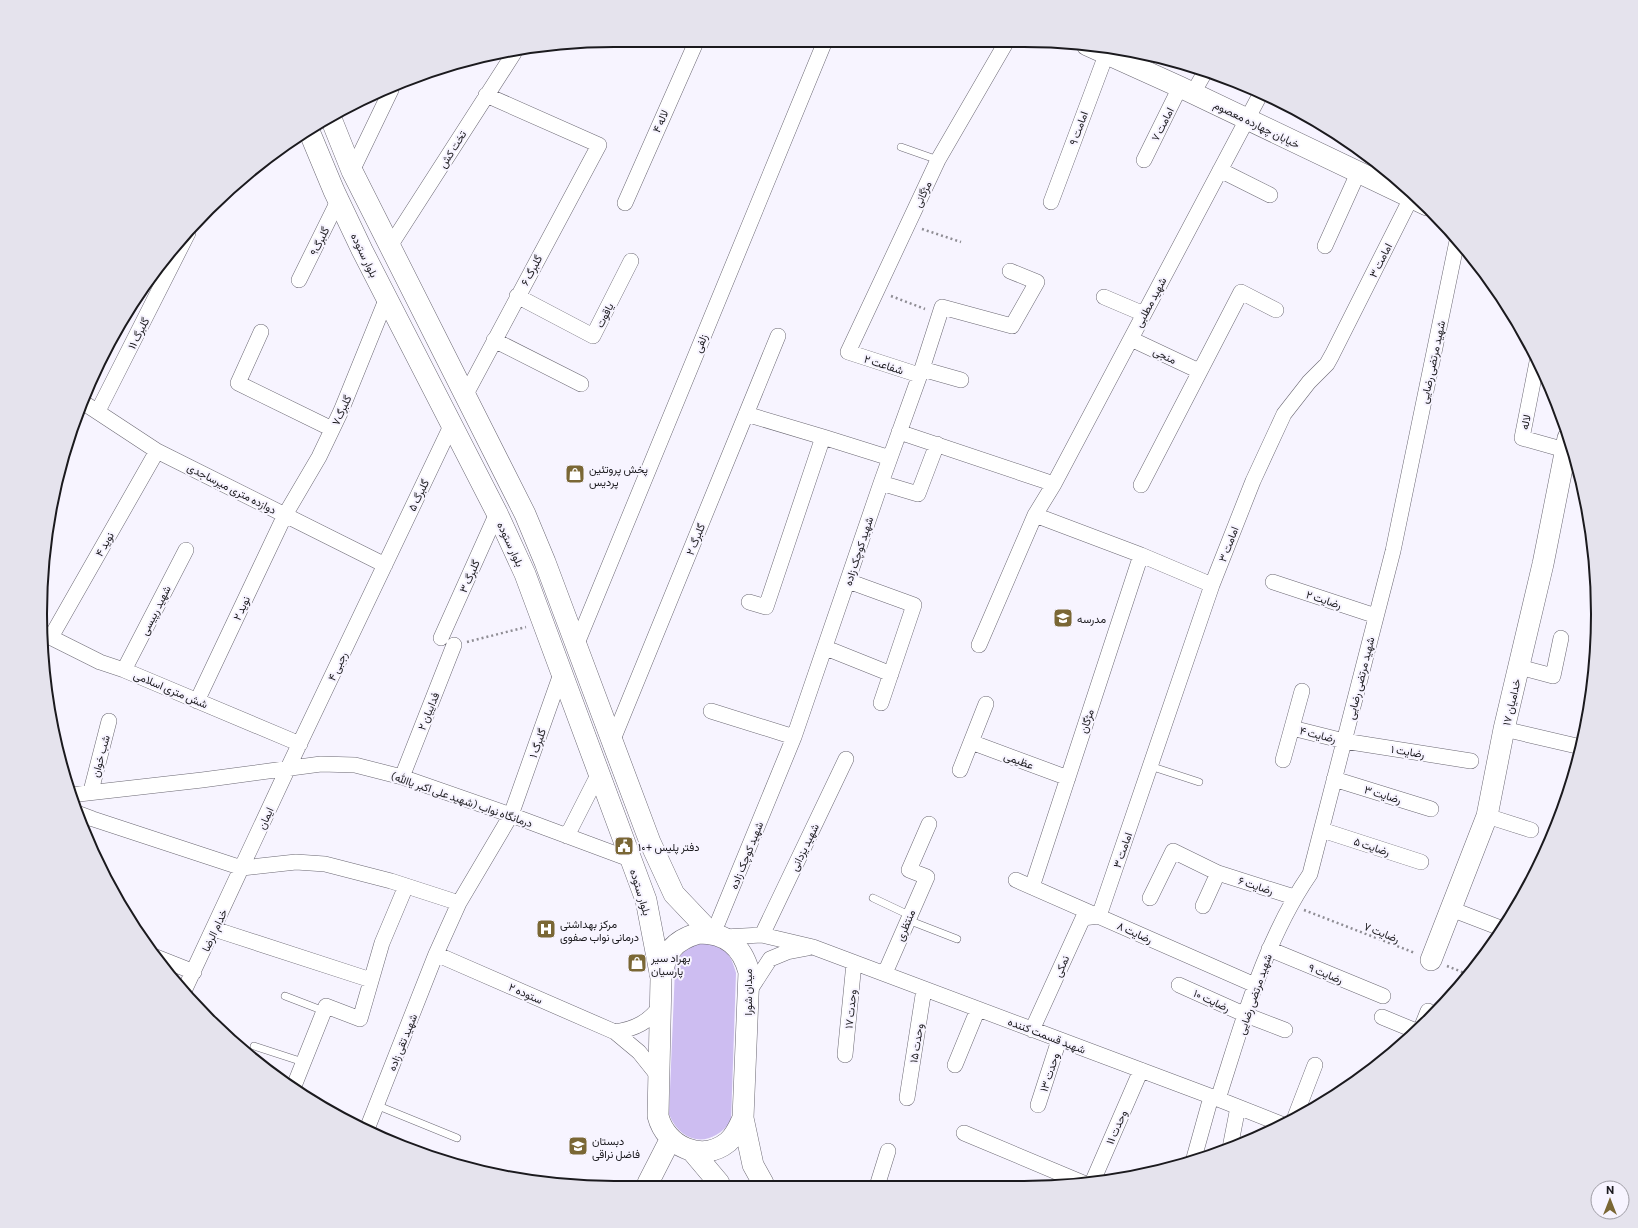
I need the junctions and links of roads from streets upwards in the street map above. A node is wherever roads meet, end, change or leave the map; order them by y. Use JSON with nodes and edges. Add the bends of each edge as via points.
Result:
{"nodes":[{"id":1,"x":694,"y":47,"type":"edge"},
{"id":2,"x":823,"y":47,"type":"edge"},
{"id":3,"x":1004,"y":47,"type":"edge"},
{"id":4,"x":1101,"y":53,"type":"edge"},
{"id":5,"x":1106,"y":55,"type":"junction"},
{"id":6,"x":509,"y":57,"type":"edge"},
{"id":7,"x":1201,"y":76,"type":"edge"},
{"id":8,"x":1186,"y":90,"type":"junction"},
{"id":9,"x":389,"y":93,"type":"edge"},
{"id":10,"x":486,"y":95,"type":"junction"},
{"id":11,"x":1258,"y":98,"type":"edge"},
{"id":12,"x":1247,"y":119,"type":"junction"},
{"id":13,"x":332,"y":122,"type":"edge"},
{"id":14,"x":311,"y":135,"type":"edge"},
{"id":15,"x":1144,"y":160,"type":"dead end"},
{"id":16,"x":1220,"y":170,"type":"junction"},
{"id":17,"x":352,"y":171,"type":"junction"},
{"id":18,"x":1370,"y":172,"type":"edge"},
{"id":19,"x":1402,"y":191,"type":"edge"},
{"id":20,"x":1270,"y":195,"type":"dead end"},
{"id":21,"x":338,"y":201,"type":"junction"},
{"id":22,"x":1051,"y":202,"type":"dead end"},
{"id":23,"x":625,"y":203,"type":"dead end"},
{"id":24,"x":1417,"y":206,"type":"edge"},
{"id":25,"x":390,"y":246,"type":"junction"},
{"id":26,"x":1326,"y":246,"type":"dead end"},
{"id":27,"x":1456,"y":247,"type":"edge"},
{"id":28,"x":179,"y":251,"type":"edge"},
{"id":29,"x":631,"y":261,"type":"dead end"},
{"id":30,"x":1010,"y":271,"type":"dead end"},
{"id":31,"x":299,"y":280,"type":"dead end"},
{"id":32,"x":517,"y":296,"type":"junction"},
{"id":33,"x":1104,"y":297,"type":"dead end"},
{"id":34,"x":386,"y":300,"type":"junction"},
{"id":35,"x":1276,"y":310,"type":"dead end"},
{"id":36,"x":1144,"y":314,"type":"junction"},
{"id":37,"x":261,"y":332,"type":"dead end"},
{"id":38,"x":778,"y":336,"type":"dead end"},
{"id":39,"x":1131,"y":339,"type":"junction"},
{"id":40,"x":494,"y":340,"type":"junction"},
{"id":41,"x":848,"y":352,"type":"joint"},
{"id":42,"x":1536,"y":369,"type":"edge"},
{"id":43,"x":1199,"y":371,"type":"junction"},
{"id":44,"x":921,"y":372,"type":"junction"},
{"id":45,"x":961,"y":380,"type":"dead end"},
{"id":46,"x":581,"y":384,"type":"dead end"},
{"id":47,"x":465,"y":396,"type":"junction"},
{"id":48,"x":87,"y":405,"type":"edge"},
{"id":49,"x":98,"y":411,"type":"junction"},
{"id":50,"x":746,"y":414,"type":"junction"},
{"id":51,"x":451,"y":426,"type":"junction"},
{"id":52,"x":332,"y":429,"type":"junction"},
{"id":53,"x":899,"y":432,"type":"junction"},
{"id":54,"x":823,"y":437,"type":"junction"},
{"id":55,"x":937,"y":444,"type":"junction"},
{"id":56,"x":1565,"y":444,"type":"edge"},
{"id":57,"x":1566,"y":446,"type":"edge"},
{"id":58,"x":157,"y":451,"type":"junction"},
{"id":59,"x":890,"y":458,"type":"junction"},
{"id":60,"x":881,"y":482,"type":"junction"},
{"id":61,"x":1054,"y":484,"type":"junction"},
{"id":62,"x":1141,"y":485,"type":"dead end"},
{"id":63,"x":497,"y":513,"type":"junction"},
{"id":64,"x":285,"y":515,"type":"junction"},
{"id":65,"x":1035,"y":515,"type":"junction"},
{"id":66,"x":186,"y":550,"type":"dead end"},
{"id":67,"x":1141,"y":555,"type":"junction"},
{"id":68,"x":385,"y":565,"type":"junction"},
{"id":69,"x":848,"y":581,"type":"junction"},
{"id":70,"x":1273,"y":582,"type":"dead end"},
{"id":71,"x":1212,"y":585,"type":"junction"},
{"id":72,"x":749,"y":602,"type":"dead end"},
{"id":73,"x":1376,"y":616,"type":"junction"},
{"id":74,"x":48,"y":634,"type":"edge"},
{"id":75,"x":47,"y":635,"type":"edge"},
{"id":76,"x":441,"y":638,"type":"dead end"},
{"id":77,"x":1561,"y":638,"type":"dead end"},
{"id":78,"x":454,"y":645,"type":"road end"},
{"id":79,"x":979,"y":645,"type":"dead end"},
{"id":80,"x":576,"y":646,"type":"junction"},
{"id":81,"x":826,"y":648,"type":"junction"},
{"id":82,"x":1519,"y":667,"type":"junction"},
{"id":83,"x":124,"y":670,"type":"junction"},
{"id":84,"x":562,"y":672,"type":"junction"},
{"id":85,"x":891,"y":674,"type":"junction"},
{"id":86,"x":1302,"y":691,"type":"dead end"},
{"id":87,"x":197,"y":701,"type":"junction"},
{"id":88,"x":881,"y":703,"type":"dead end"},
{"id":89,"x":986,"y":704,"type":"dead end"},
{"id":90,"x":711,"y":711,"type":"dead end"},
{"id":91,"x":109,"y":721,"type":"dead end"},
{"id":92,"x":1292,"y":728,"type":"junction"},
{"id":93,"x":1504,"y":730,"type":"junction"},
{"id":94,"x":794,"y":737,"type":"junction"},
{"id":95,"x":1344,"y":741,"type":"junction"},
{"id":96,"x":612,"y":742,"type":"junction"},
{"id":97,"x":971,"y":742,"type":"junction"},
{"id":98,"x":300,"y":744,"type":"junction"},
{"id":99,"x":1575,"y":746,"type":"edge"},
{"id":100,"x":846,"y":759,"type":"dead end"},
{"id":101,"x":1283,"y":760,"type":"dead end"},
{"id":102,"x":1471,"y":761,"type":"dead end"},
{"id":103,"x":288,"y":768,"type":"junction"},
{"id":104,"x":960,"y":770,"type":"dead end"},
{"id":105,"x":599,"y":773,"type":"junction"},
{"id":106,"x":402,"y":777,"type":"junction"},
{"id":107,"x":1068,"y":778,"type":"junction"},
{"id":108,"x":1334,"y":779,"type":"junction"},
{"id":109,"x":91,"y":791,"type":"junction"},
{"id":110,"x":76,"y":794,"type":"edge"},
{"id":111,"x":1431,"y":810,"type":"dead end"},
{"id":112,"x":511,"y":815,"type":"junction"},
{"id":113,"x":84,"y":816,"type":"edge"},
{"id":114,"x":1487,"y":816,"type":"junction"},
{"id":115,"x":929,"y":824,"type":"dead end"},
{"id":116,"x":1322,"y":830,"type":"junction"},
{"id":117,"x":1531,"y":830,"type":"dead end"},
{"id":118,"x":567,"y":836,"type":"junction"},
{"id":119,"x":632,"y":860,"type":"junction"},
{"id":120,"x":1421,"y":862,"type":"dead end"},
{"id":121,"x":242,"y":868,"type":"junction"},
{"id":122,"x":1218,"y":873,"type":"junction"},
{"id":123,"x":1016,"y":880,"type":"dead end"},
{"id":124,"x":406,"y":886,"type":"junction"},
{"id":125,"x":1032,"y":887,"type":"junction"},
{"id":126,"x":1150,"y":898,"type":"dead end"},
{"id":127,"x":1293,"y":901,"type":"junction"},
{"id":128,"x":459,"y":903,"type":"junction"},
{"id":129,"x":1203,"y":906,"type":"dead end"},
{"id":130,"x":1450,"y":909,"type":"junction"},
{"id":131,"x":1099,"y":916,"type":"junction"},
{"id":132,"x":1497,"y":926,"type":"edge"},
{"id":133,"x":214,"y":929,"type":"junction"},
{"id":134,"x":717,"y":935,"type":"junction"},
{"id":135,"x":762,"y":935,"type":"junction"},
{"id":136,"x":813,"y":947,"type":"junction"},
{"id":137,"x":1269,"y":949,"type":"junction"},
{"id":138,"x":436,"y":954,"type":"junction"},
{"id":139,"x":1431,"y":960,"type":"road end"},
{"id":140,"x":165,"y":961,"type":"edge"},
{"id":141,"x":854,"y":963,"type":"junction"},
{"id":142,"x":194,"y":972,"type":"junction"},
{"id":143,"x":885,"y":973,"type":"junction"},
{"id":144,"x":661,"y":978,"type":"junction"},
{"id":145,"x":371,"y":980,"type":"junction"},
{"id":146,"x":1179,"y":985,"type":"dead end"},
{"id":147,"x":1254,"y":985,"type":"junction"},
{"id":148,"x":187,"y":986,"type":"edge"},
{"id":149,"x":924,"y":989,"type":"junction"},
{"id":150,"x":748,"y":994,"type":"junction"},
{"id":151,"x":1383,"y":996,"type":"dead end"},
{"id":152,"x":661,"y":1005,"type":"junction"},
{"id":153,"x":978,"y":1009,"type":"junction"},
{"id":154,"x":1246,"y":1015,"type":"junction"},
{"id":155,"x":1382,"y":1017,"type":"dead end"},
{"id":156,"x":1410,"y":1029,"type":"edge"},
{"id":157,"x":1032,"y":1030,"type":"junction"},
{"id":158,"x":1285,"y":1030,"type":"dead end"},
{"id":159,"x":615,"y":1032,"type":"junction"},
{"id":160,"x":1059,"y":1040,"type":"junction"},
{"id":161,"x":845,"y":1055,"type":"dead end"},
{"id":162,"x":955,"y":1065,"type":"dead end"},
{"id":163,"x":1315,"y":1065,"type":"dead end"},
{"id":164,"x":1141,"y":1070,"type":"junction"},
{"id":165,"x":659,"y":1077,"type":"junction"},
{"id":166,"x":295,"y":1082,"type":"edge"},
{"id":167,"x":907,"y":1098,"type":"dead end"},
{"id":168,"x":1215,"y":1098,"type":"junction"},
{"id":169,"x":1038,"y":1105,"type":"dead end"},
{"id":170,"x":1238,"y":1107,"type":"junction"},
{"id":171,"x":1297,"y":1111,"type":"edge"},
{"id":172,"x":743,"y":1118,"type":"junction"},
{"id":173,"x":1276,"y":1122,"type":"edge"},
{"id":174,"x":368,"y":1125,"type":"edge"},
{"id":175,"x":964,"y":1132,"type":"dead end"},
{"id":176,"x":670,"y":1140,"type":"junction"},
{"id":177,"x":1231,"y":1142,"type":"edge"},
{"id":178,"x":692,"y":1151,"type":"junction"},
{"id":179,"x":888,"y":1151,"type":"dead end"},
{"id":180,"x":1195,"y":1154,"type":"edge"},
{"id":181,"x":1095,"y":1176,"type":"edge"},
{"id":182,"x":1073,"y":1179,"type":"edge"},
{"id":183,"x":649,"y":1181,"type":"edge"},
{"id":184,"x":717,"y":1181,"type":"edge"},
{"id":185,"x":762,"y":1181,"type":"edge"},
{"id":186,"x":879,"y":1181,"type":"edge"}],
"edges":[{"from":1,"to":23,"type":"street","name":"لاله ۴"},
{"from":2,"to":80,"type":"street","name":"زلفی"},
{"from":3,"to":41,"type":"street","name":"مژگانی","via":[[938,160]]},
{"from":4,"to":5,"type":"main road","name":"خیابان چهارده معصوم"},
{"from":5,"to":8,"type":"main road","name":"خیابان چهارده معصوم"},
{"from":5,"to":22,"type":"street","name":"امامت ۹"},
{"from":6,"to":10,"type":"street","name":"تخت کش"},
{"from":7,"to":8,"type":"street","name":"امامت ۷"},
{"from":8,"to":12,"type":"main road","name":"خیابان چهارده معصوم"},
{"from":8,"to":15,"type":"street","name":"امامت ۷"},
{"from":9,"to":17,"type":"street"},
{"from":10,"to":25,"type":"street","name":"تخت کش"},
{"from":10,"to":32,"type":"street","name":"گلبرگ ۶","via":[[599,145]]},
{"from":11,"to":12,"type":"street","name":"شهید مطلبی"},
{"from":12,"to":16,"type":"street","name":"شهید مطلبی"},
{"from":12,"to":18,"type":"main road","name":"خیابان چهارده معصوم"},
{"from":13,"to":17,"type":"main road"},
{"from":14,"to":21,"type":"main road","name":"بلوار ستوده"},
{"from":16,"to":20,"type":"street"},
{"from":16,"to":36,"type":"street","name":"شهید مطلبی"},
{"from":17,"to":25,"type":"main road"},
{"from":18,"to":19,"type":"main road","name":"خیابان چهارده معصوم"},
{"from":18,"to":26,"type":"street"},
{"from":21,"to":31,"type":"street","name":"گلبرگ۹"},
{"from":21,"to":34,"type":"main road","name":"بلوار ستوده"},
{"from":24,"to":71,"type":"street","name":"امامت ۳","via":[[1327,364],[1284,414],[1253,481]]},
{"from":25,"to":47,"type":"main road"},
{"from":27,"to":73,"type":"street","name":"شهید مرتضی رضایی","via":[[1394,543]]},
{"from":28,"to":49,"type":"street","name":"گلبرگ ۱۱"},
{"from":29,"to":32,"type":"street","name":"یاقوت","via":[[593,336]]},
{"from":30,"to":44,"type":"street","name":"شهید کوچک زاده","via":[[1037,282],[1012,326],[942,307]]},
{"from":32,"to":40,"type":"street","name":"گلبرگ ۶"},
{"from":33,"to":36,"type":"street"},
{"from":34,"to":51,"type":"main road","name":"بلوار ستوده"},
{"from":34,"to":52,"type":"street","name":"گلبرگ۷"},
{"from":35,"to":43,"type":"street","via":[[1240,292]]},
{"from":36,"to":39,"type":"street","name":"شهید مطلبی"},
{"from":37,"to":52,"type":"street","via":[[238,383]]},
{"from":38,"to":50,"type":"street","name":"گلبرگ ۲"},
{"from":39,"to":43,"type":"street","name":"منجی"},
{"from":39,"to":61,"type":"street","name":"شهید مطلبی"},
{"from":40,"to":46,"type":"street"},
{"from":40,"to":47,"type":"street","name":"گلبرگ ۶"},
{"from":41,"to":44,"type":"street","name":"شفاعت ۲"},
{"from":42,"to":56,"type":"street","name":"لاله","via":[[1522,438]]},
{"from":43,"to":62,"type":"street"},
{"from":44,"to":45,"type":"street","name":"شفاعت ۲"},
{"from":44,"to":53,"type":"street","name":"شهید کوچک زاده"},
{"from":47,"to":80,"type":"main road","via":[[525,514]]},
{"from":48,"to":49,"type":"street","name":"دوازده متری میرساجدی"},
{"from":49,"to":58,"type":"street","name":"دوازده متری میرساجدی"},
{"from":50,"to":54,"type":"street"},
{"from":50,"to":96,"type":"street","name":"گلبرگ ۲"},
{"from":51,"to":63,"type":"main road","name":"بلوار ستوده"},
{"from":51,"to":68,"type":"street","name":"گلبرگ ۵"},
{"from":52,"to":64,"type":"street","name":"گلبرگ۷"},
{"from":53,"to":55,"type":"street"},
{"from":53,"to":59,"type":"street","name":"شهید کوچک زاده"},
{"from":54,"to":59,"type":"street"},
{"from":54,"to":72,"type":"street","via":[[766,606]]},
{"from":55,"to":60,"type":"street","via":[[918,494]]},
{"from":55,"to":61,"type":"street"},
{"from":57,"to":82,"type":"main road","name":"خدامیان ۱۷","via":[[1543,564]]},
{"from":58,"to":64,"type":"street","name":"دوازده متری میرساجدی"},
{"from":58,"to":74,"type":"street","name":"نوید ۴"},
{"from":59,"to":60,"type":"street","name":"شهید کوچک زاده"},
{"from":60,"to":69,"type":"street","name":"شهید کوچک زاده"},
{"from":61,"to":65,"type":"street","name":"شهید مطلبی"},
{"from":63,"to":76,"type":"street","name":"گلبرگ ۳"},
{"from":63,"to":84,"type":"main road","name":"بلوار ستوده","via":[[525,574]]},
{"from":64,"to":68,"type":"street","name":"دوازده متری میرساجدی"},
{"from":64,"to":87,"type":"street","name":"نوید ۲"},
{"from":65,"to":67,"type":"street"},
{"from":65,"to":79,"type":"street","name":"شهید مطلبی"},
{"from":66,"to":83,"type":"street","name":"شهید رپیسی"},
{"from":67,"to":71,"type":"street"},
{"from":67,"to":107,"type":"street","name":"مژگان"},
{"from":68,"to":98,"type":"street","name":"رجبی ۴"},
{"from":69,"to":81,"type":"street","name":"شهید کوچک زاده"},
{"from":69,"to":85,"type":"street","via":[[914,606]]},
{"from":70,"to":73,"type":"street","name":"رضایت ۲"},
{"from":71,"to":131,"type":"street","name":"امامت ۳"},
{"from":73,"to":95,"type":"street","name":"شهید مرتضی رضایی"},
{"from":75,"to":83,"type":"street","name":"شش متری اسلامی","via":[[100,662]]},
{"from":77,"to":82,"type":"street","via":[[1553,676]]},
{"from":78,"to":106,"type":"street","name":"فداییان ۲"},
{"from":80,"to":96,"type":"main road"},
{"from":81,"to":85,"type":"street"},
{"from":81,"to":94,"type":"street","name":"شهید کوچک زاده"},
{"from":82,"to":93,"type":"main road","name":"خدامیان ۱۷"},
{"from":83,"to":87,"type":"street","name":"شش متری اسلامی"},
{"from":84,"to":105,"type":"main road","name":"بلوار ستوده"},
{"from":84,"to":112,"type":"street","name":"گلبرگ ۱"},
{"from":85,"to":88,"type":"street"},
{"from":86,"to":92,"type":"street","name":"رضایت ۴"},
{"from":87,"to":98,"type":"street","name":"شش متری اسلامی"},
{"from":89,"to":97,"type":"street"},
{"from":90,"to":94,"type":"street"},
{"from":91,"to":109,"type":"street","name":"شب خوان"},
{"from":92,"to":95,"type":"street","name":"رضایت ۴"},
{"from":92,"to":101,"type":"street","name":"رضایت ۴"},
{"from":93,"to":99,"type":"street"},
{"from":93,"to":114,"type":"main road","name":"خدامیان ۱۷"},
{"from":94,"to":134,"type":"street","name":"شهید کوچک زاده","via":[[718,922]]},
{"from":95,"to":102,"type":"street","name":"رضایت ۱"},
{"from":95,"to":108,"type":"street","name":"شهید مرتضی رضایی"},
{"from":96,"to":134,"type":"main road","via":[[650,842],[674,894]]},
{"from":97,"to":104,"type":"street"},
{"from":97,"to":107,"type":"street","name":"عظیمی"},
{"from":98,"to":103,"type":"street","name":"رجبی ۴"},
{"from":100,"to":135,"type":"street","name":"شهید یزدانی"},
{"from":103,"to":106,"type":"street","name":"درمانگاه نواب (شهید علی اکبر یاالله)","via":[[338,763]]},
{"from":103,"to":109,"type":"street","name":"درمانگاه نواب (شهید علی اکبر یاالله)"},
{"from":103,"to":121,"type":"street","name":"ایمان"},
{"from":105,"to":118,"type":"street"},
{"from":105,"to":119,"type":"main road","name":"بلوار ستوده"},
{"from":106,"to":112,"type":"street","name":"درمانگاه نواب (شهید علی اکبر یاالله)"},
{"from":107,"to":125,"type":"street","name":"مژگان"},
{"from":108,"to":111,"type":"street","name":"رضایت ۳"},
{"from":108,"to":116,"type":"street","name":"شهید مرتضی رضایی"},
{"from":109,"to":110,"type":"street","name":"درمانگاه نواب (شهید علی اکبر یاالله)"},
{"from":112,"to":118,"type":"street","name":"درمانگاه نواب (شهید علی اکبر یاالله)"},
{"from":112,"to":128,"type":"street","name":"گلبرگ ۱"},
{"from":113,"to":121,"type":"street"},
{"from":114,"to":117,"type":"street"},
{"from":114,"to":130,"type":"main road","name":"خدامیان ۱۷"},
{"from":115,"to":143,"type":"street","name":"منتظری","via":[[910,870],[926,877]]},
{"from":116,"to":120,"type":"street","name":"رضایت ۵"},
{"from":116,"to":127,"type":"street","name":"شهید مرتضی رضایی","via":[[1310,874]]},
{"from":118,"to":119,"type":"street","name":"درمانگاه نواب (شهید علی اکبر یاالله)"},
{"from":119,"to":144,"type":"main road","name":"بلوار ستوده","via":[[646,900]]},
{"from":121,"to":124,"type":"street","via":[[296,862],[325,864]]},
{"from":121,"to":133,"type":"street","name":"خدام الرضا"},
{"from":122,"to":126,"type":"street","name":"رضایت ۶","via":[[1173,851]]},
{"from":122,"to":127,"type":"street","name":"رضایت ۶"},
{"from":122,"to":129,"type":"street"},
{"from":123,"to":125,"type":"street","name":"رضایت ۸"},
{"from":124,"to":128,"type":"street"},
{"from":124,"to":145,"type":"street","via":[[382,943]]},
{"from":125,"to":131,"type":"street","name":"رضایت ۸"},
{"from":127,"to":137,"type":"street","name":"شهید مرتضی رضایی"},
{"from":128,"to":138,"type":"street","name":"شهید تقی زاده"},
{"from":130,"to":132,"type":"street"},
{"from":130,"to":139,"type":"main road","name":"خدامیان ۱۷"},
{"from":131,"to":147,"type":"street","name":"رضایت ۸"},
{"from":131,"to":157,"type":"street","name":"نمکی","via":[[1083,918]]},
{"from":133,"to":142,"type":"street","name":"خدام الرضا"},
{"from":133,"to":145,"type":"street"},
{"from":134,"to":135,"type":"street","name":"شهید قسمت کننده"},
{"from":134,"to":144,"type":"main road","via":[[700,933],[679,942],[665,959]]},
{"from":134,"to":150,"type":"main road","name":"میدان شورا","via":[[733,943],[746,961],[749,972]]},
{"from":135,"to":136,"type":"street","name":"شهید قسمت کننده"},
{"from":136,"to":141,"type":"street","name":"شهید قسمت کننده"},
{"from":136,"to":150,"type":"street","via":[[787,952],[770,959]]},
{"from":137,"to":147,"type":"street","name":"شهید مرتضی رضایی"},
{"from":137,"to":151,"type":"street","name":"رضایت ۹"},
{"from":138,"to":159,"type":"street","name":"ستوده ۲"},
{"from":138,"to":174,"type":"street","name":"شهید تقی زاده"},
{"from":140,"to":142,"type":"street"},
{"from":141,"to":143,"type":"street","name":"شهید قسمت کننده"},
{"from":141,"to":161,"type":"street","name":"وحدت ۱۷"},
{"from":142,"to":148,"type":"street","name":"خدام الرضا"},
{"from":143,"to":149,"type":"street","name":"شهید قسمت کننده"},
{"from":144,"to":152,"type":"main road"},
{"from":145,"to":166,"type":"street","via":[[360,1019],[326,1006]]},
{"from":146,"to":154,"type":"street","name":"رضایت ۱۰"},
{"from":147,"to":154,"type":"street","name":"شهید مرتضی رضایی"},
{"from":149,"to":153,"type":"street","name":"شهید قسمت کننده"},
{"from":149,"to":167,"type":"street","name":"وحدت ۱۵"},
{"from":150,"to":172,"type":"main road","name":"میدان شورا"},
{"from":152,"to":159,"type":"street","via":[[638,1026]]},
{"from":152,"to":165,"type":"main road"},
{"from":153,"to":157,"type":"street","name":"شهید قسمت کننده"},
{"from":153,"to":162,"type":"street"},
{"from":154,"to":158,"type":"street","name":"رضایت ۱۰"},
{"from":154,"to":168,"type":"street","name":"شهید مرتضی رضایی"},
{"from":155,"to":156,"type":"street"},
{"from":157,"to":160,"type":"street","name":"شهید قسمت کننده"},
{"from":159,"to":165,"type":"street","name":"ستوده ۲","via":[[639,1052]]},
{"from":160,"to":164,"type":"street","name":"شهید قسمت کننده"},
{"from":160,"to":169,"type":"street","name":"وحدت ۱۳"},
{"from":163,"to":171,"type":"street"},
{"from":164,"to":168,"type":"street","name":"شهید قسمت کننده"},
{"from":164,"to":181,"type":"street","name":"وحدت ۱۱"},
{"from":165,"to":176,"type":"main road","via":[[658,1116],[663,1131]]},
{"from":168,"to":170,"type":"street","name":"شهید قسمت کننده"},
{"from":168,"to":180,"type":"street","name":"شهید مرتضی رضایی"},
{"from":170,"to":173,"type":"street","name":"شهید قسمت کننده"},
{"from":170,"to":177,"type":"street"},
{"from":172,"to":178,"type":"main road","name":"میدان شورا","via":[[736,1133],[728,1142],[705,1151]]},
{"from":172,"to":185,"type":"main road","via":[[753,1165]]},
{"from":175,"to":182,"type":"street"},
{"from":176,"to":178,"type":"main road"},
{"from":176,"to":183,"type":"main road"},
{"from":178,"to":184,"type":"main road"},
{"from":179,"to":186,"type":"street"}]}
